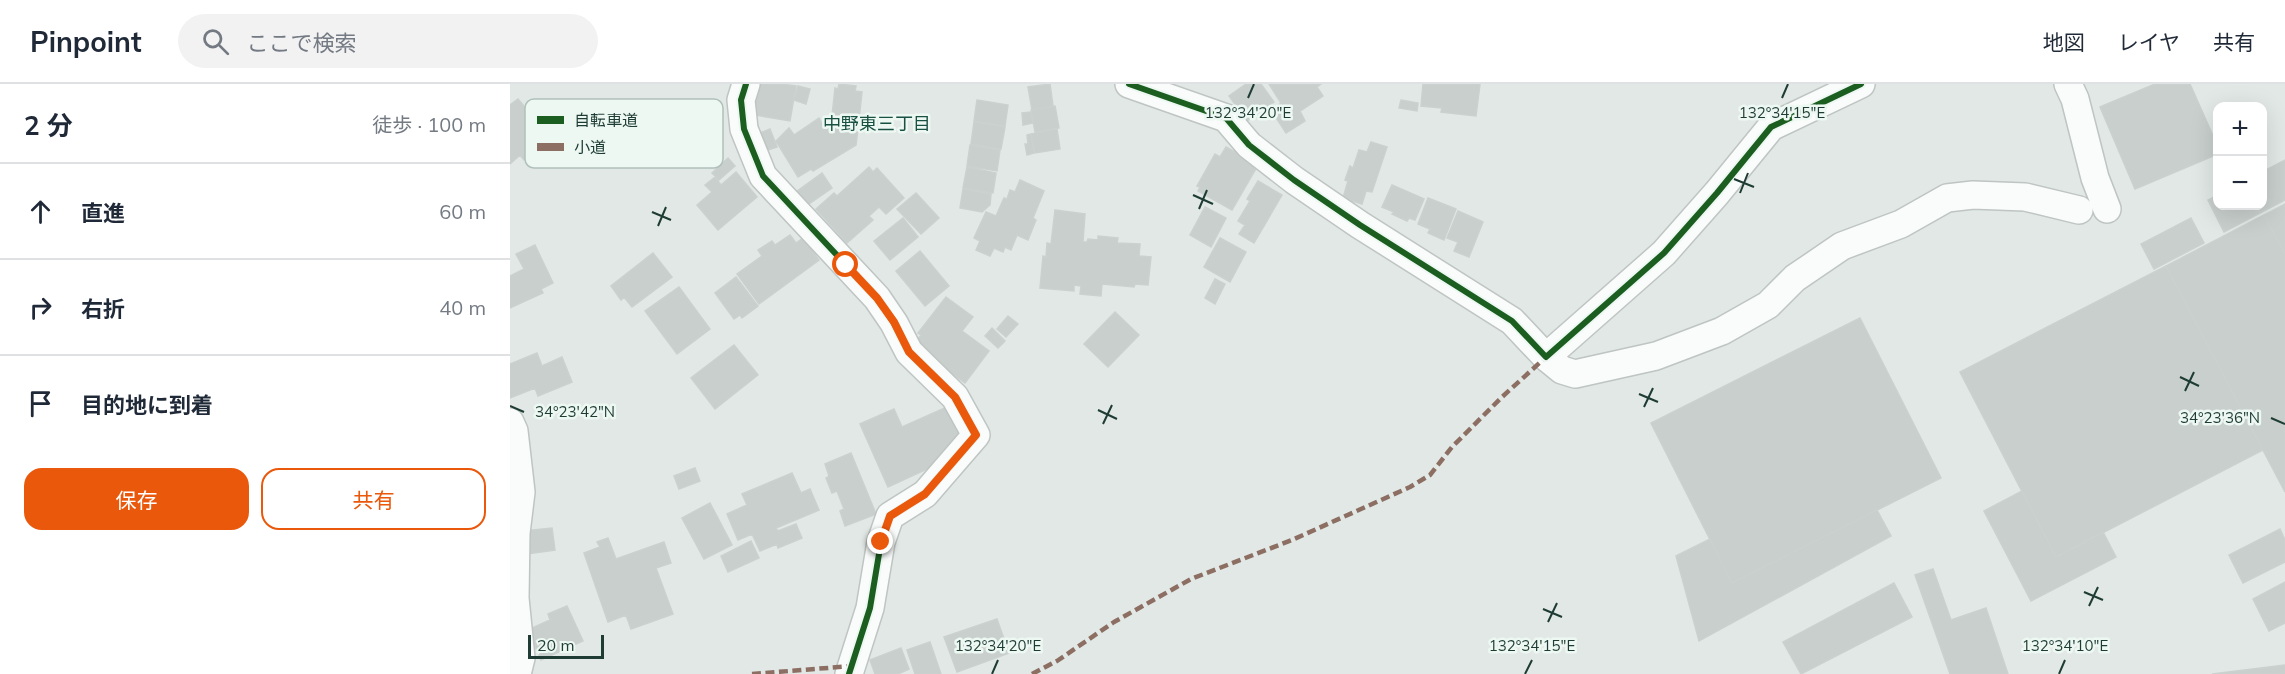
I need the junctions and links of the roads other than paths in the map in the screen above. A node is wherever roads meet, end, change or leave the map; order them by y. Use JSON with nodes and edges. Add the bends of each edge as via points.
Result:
{"nodes":[{"id":1,"x":746,"y":84,"type":"edge"},
{"id":2,"x":1130,"y":84,"type":"edge"},
{"id":3,"x":1861,"y":84,"type":"edge"},
{"id":4,"x":2068,"y":84,"type":"edge"},
{"id":5,"x":2107,"y":209,"type":"dead end"},
{"id":6,"x":2079,"y":210,"type":"dead end"},
{"id":7,"x":1546,"y":357,"type":"junction"},
{"id":8,"x":511,"y":425,"type":"edge"},
{"id":9,"x":517,"y":674,"type":"edge"},
{"id":10,"x":849,"y":674,"type":"edge"}],
"edges":[{"from":1,"to":10,"type":"street","via":[[741,100],[744,129],[763,176],[877,298],[909,352],[955,397],[976,435],[925,494],[890,516],[881,542],[870,608]]},
{"from":2,"to":7,"type":"street","via":[[1226,118],[1249,145],[1294,180],[1512,321]]},
{"from":3,"to":7,"type":"street","via":[[1771,127],[1664,253]]},
{"from":4,"to":5,"type":"street"},
{"from":6,"to":7,"type":"street","via":[[2025,197],[1947,198],[1901,224],[1842,246],[1795,278],[1768,305],[1722,332],[1656,356],[1575,374]]},
{"from":8,"to":9,"type":"street","via":[[521,492],[515,598],[521,658]]}]}
